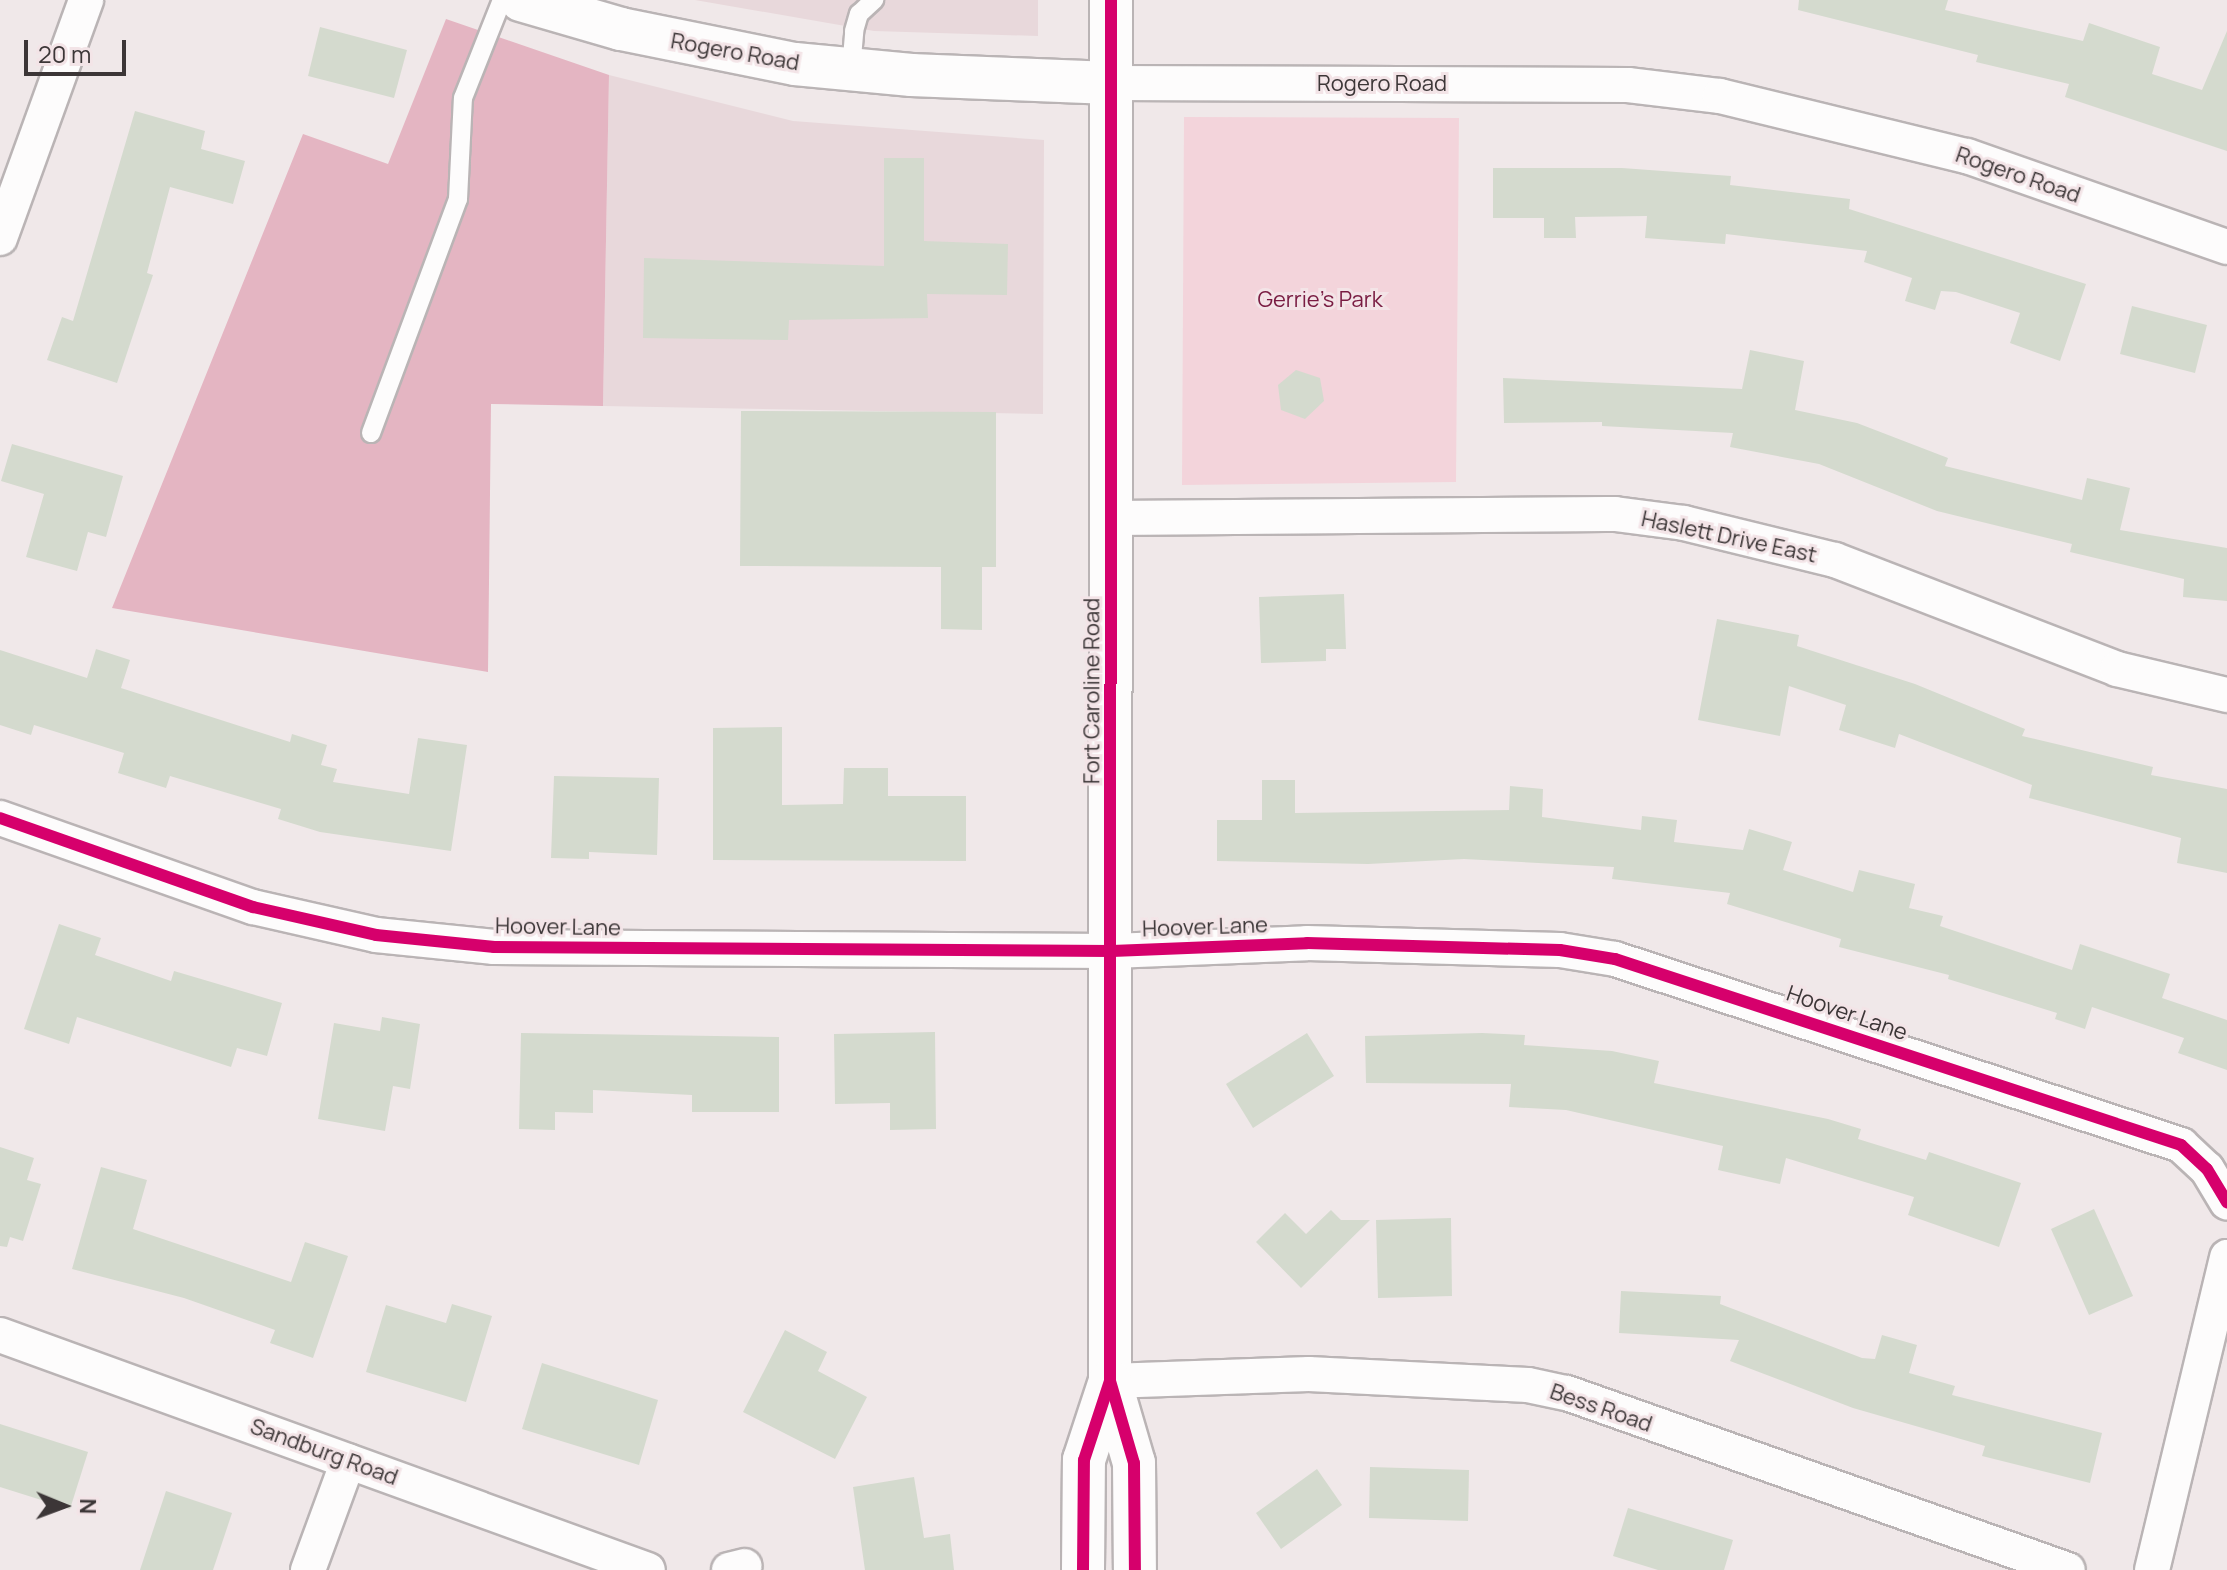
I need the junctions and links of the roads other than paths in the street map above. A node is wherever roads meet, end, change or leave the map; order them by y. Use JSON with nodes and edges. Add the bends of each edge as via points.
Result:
{"nodes":[{"id":1,"x":86,"y":0,"type":"edge"},
{"id":2,"x":502,"y":0,"type":"edge"},
{"id":3,"x":521,"y":0,"type":"edge"},
{"id":4,"x":874,"y":0,"type":"edge"},
{"id":5,"x":1111,"y":0,"type":"edge"},
{"id":6,"x":851,"y":69,"type":"junction"},
{"id":7,"x":1111,"y":83,"type":"junction"},
{"id":8,"x":0,"y":238,"type":"edge"},
{"id":9,"x":2227,"y":247,"type":"edge"},
{"id":10,"x":371,"y":433,"type":"dead end"},
{"id":11,"x":1112,"y":518,"type":"junction"},
{"id":12,"x":2227,"y":695,"type":"edge"},
{"id":13,"x":0,"y":818,"type":"edge"},
{"id":14,"x":1112,"y":951,"type":"junction"},
{"id":15,"x":2227,"y":1202,"type":"edge"},
{"id":16,"x":2227,"y":1257,"type":"edge"},
{"id":17,"x":0,"y":1335,"type":"edge"},
{"id":18,"x":1110,"y":1381,"type":"junction"},
{"id":19,"x":348,"y":1461,"type":"junction"},
{"id":20,"x":308,"y":1570,"type":"edge"},
{"id":21,"x":648,"y":1570,"type":"edge"},
{"id":22,"x":1083,"y":1570,"type":"edge"},
{"id":23,"x":1135,"y":1570,"type":"edge"},
{"id":24,"x":2068,"y":1570,"type":"edge"},
{"id":25,"x":2152,"y":1570,"type":"edge"}],
"edges":[{"from":1,"to":8,"type":"street"},
{"from":2,"to":10,"type":"lane","via":[[463,98],[458,199]]},
{"from":3,"to":6,"type":"street","name":"Rogero Road","via":[[707,49]]},
{"from":4,"to":6,"type":"lane","via":[[859,14]]},
{"from":5,"to":7,"type":"street","name":"Fort Caroline Road"},
{"from":6,"to":7,"type":"street","name":"Rogero Road"},
{"from":7,"to":9,"type":"street","name":"Rogero Road","via":[[1628,85],[1720,96],[1967,156]]},
{"from":7,"to":11,"type":"street","name":"Fort Caroline Road"},
{"from":11,"to":12,"type":"street","name":"Haslett Drive East","via":[[1615,514],[1684,523],[1835,560],[2117,669]]},
{"from":11,"to":14,"type":"street","name":"Fort Caroline Road"},
{"from":13,"to":14,"type":"street","name":"Hoover Lane","via":[[253,907],[376,935],[494,947]]},
{"from":14,"to":15,"type":"street","name":"Hoover Lane","via":[[1307,943],[1560,950],[1615,959],[2181,1145],[2207,1169]]},
{"from":14,"to":18,"type":"street","name":"Fort Caroline Road"},
{"from":16,"to":25,"type":"street"},
{"from":17,"to":19,"type":"street","name":"Sandburg Road"},
{"from":18,"to":22,"type":"street","name":"Fort Caroline Road","via":[[1084,1460]]},
{"from":18,"to":23,"type":"street","name":"Fort Caroline Road","via":[[1134,1463]]},
{"from":18,"to":24,"type":"street","name":"Bess Road","via":[[1309,1374],[1528,1385],[1567,1393]]},
{"from":19,"to":20,"type":"street"},
{"from":19,"to":21,"type":"street","name":"Sandburg Road"}]}
